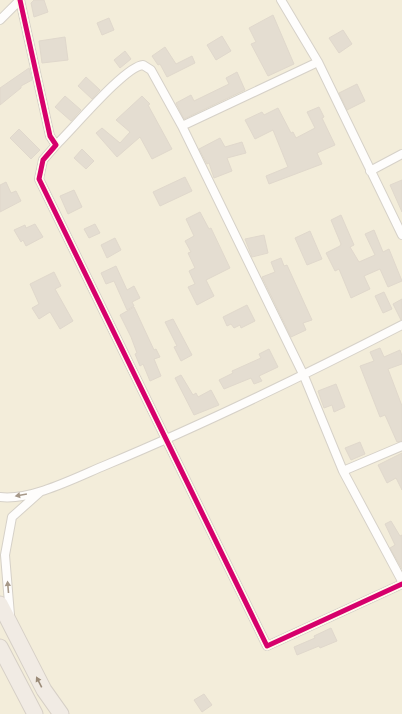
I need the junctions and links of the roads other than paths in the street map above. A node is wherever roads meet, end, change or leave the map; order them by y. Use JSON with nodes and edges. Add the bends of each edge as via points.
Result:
{"nodes":[{"id":1,"x":20,"y":0,"type":"edge"},
{"id":2,"x":281,"y":0,"type":"edge"},
{"id":3,"x":0,"y":20,"type":"edge"},
{"id":4,"x":318,"y":62,"type":"junction"},
{"id":5,"x":182,"y":126,"type":"junction"},
{"id":6,"x":56,"y":145,"type":"junction"},
{"id":7,"x":402,"y":154,"type":"edge"},
{"id":8,"x":370,"y":171,"type":"junction"},
{"id":9,"x":402,"y":235,"type":"edge"},
{"id":10,"x":402,"y":325,"type":"edge"},
{"id":11,"x":304,"y":376,"type":"junction"},
{"id":12,"x":167,"y":440,"type":"junction"},
{"id":13,"x":402,"y":446,"type":"edge"},
{"id":14,"x":343,"y":471,"type":"junction"},
{"id":15,"x":41,"y":492,"type":"junction"},
{"id":16,"x":0,"y":497,"type":"edge"},
{"id":17,"x":402,"y":582,"type":"edge"},
{"id":18,"x":0,"y":604,"type":"edge"},
{"id":19,"x":11,"y":626,"type":"junction"},
{"id":20,"x":0,"y":647,"type":"edge"},
{"id":21,"x":35,"y":714,"type":"edge"},
{"id":22,"x":61,"y":714,"type":"edge"}],
"edges":[{"from":1,"to":3,"type":"street"},
{"from":1,"to":6,"type":"street","via":[[50,136]]},
{"from":2,"to":4,"type":"street"},
{"from":4,"to":5,"type":"street"},
{"from":4,"to":8,"type":"street"},
{"from":5,"to":6,"type":"street","via":[[151,70],[140,65],[120,80]]},
{"from":5,"to":11,"type":"street"},
{"from":6,"to":12,"type":"street","via":[[43,160],[39,179]]},
{"from":7,"to":8,"type":"street"},
{"from":8,"to":9,"type":"street"},
{"from":10,"to":11,"type":"street"},
{"from":11,"to":12,"type":"street"},
{"from":11,"to":14,"type":"street"},
{"from":12,"to":15,"type":"street"},
{"from":12,"to":17,"type":"street","via":[[267,646]]},
{"from":13,"to":14,"type":"street"},
{"from":14,"to":17,"type":"street"},
{"from":15,"to":16,"type":"street","one_way":true},
{"from":19,"to":15,"type":"street","one_way":true,"via":[[5,554],[12,517]]},
{"from":18,"to":19,"type":"highway"},
{"from":22,"to":19,"type":"highway","one_way":true,"via":[[44,690]]},
{"from":20,"to":21,"type":"highway"}]}
